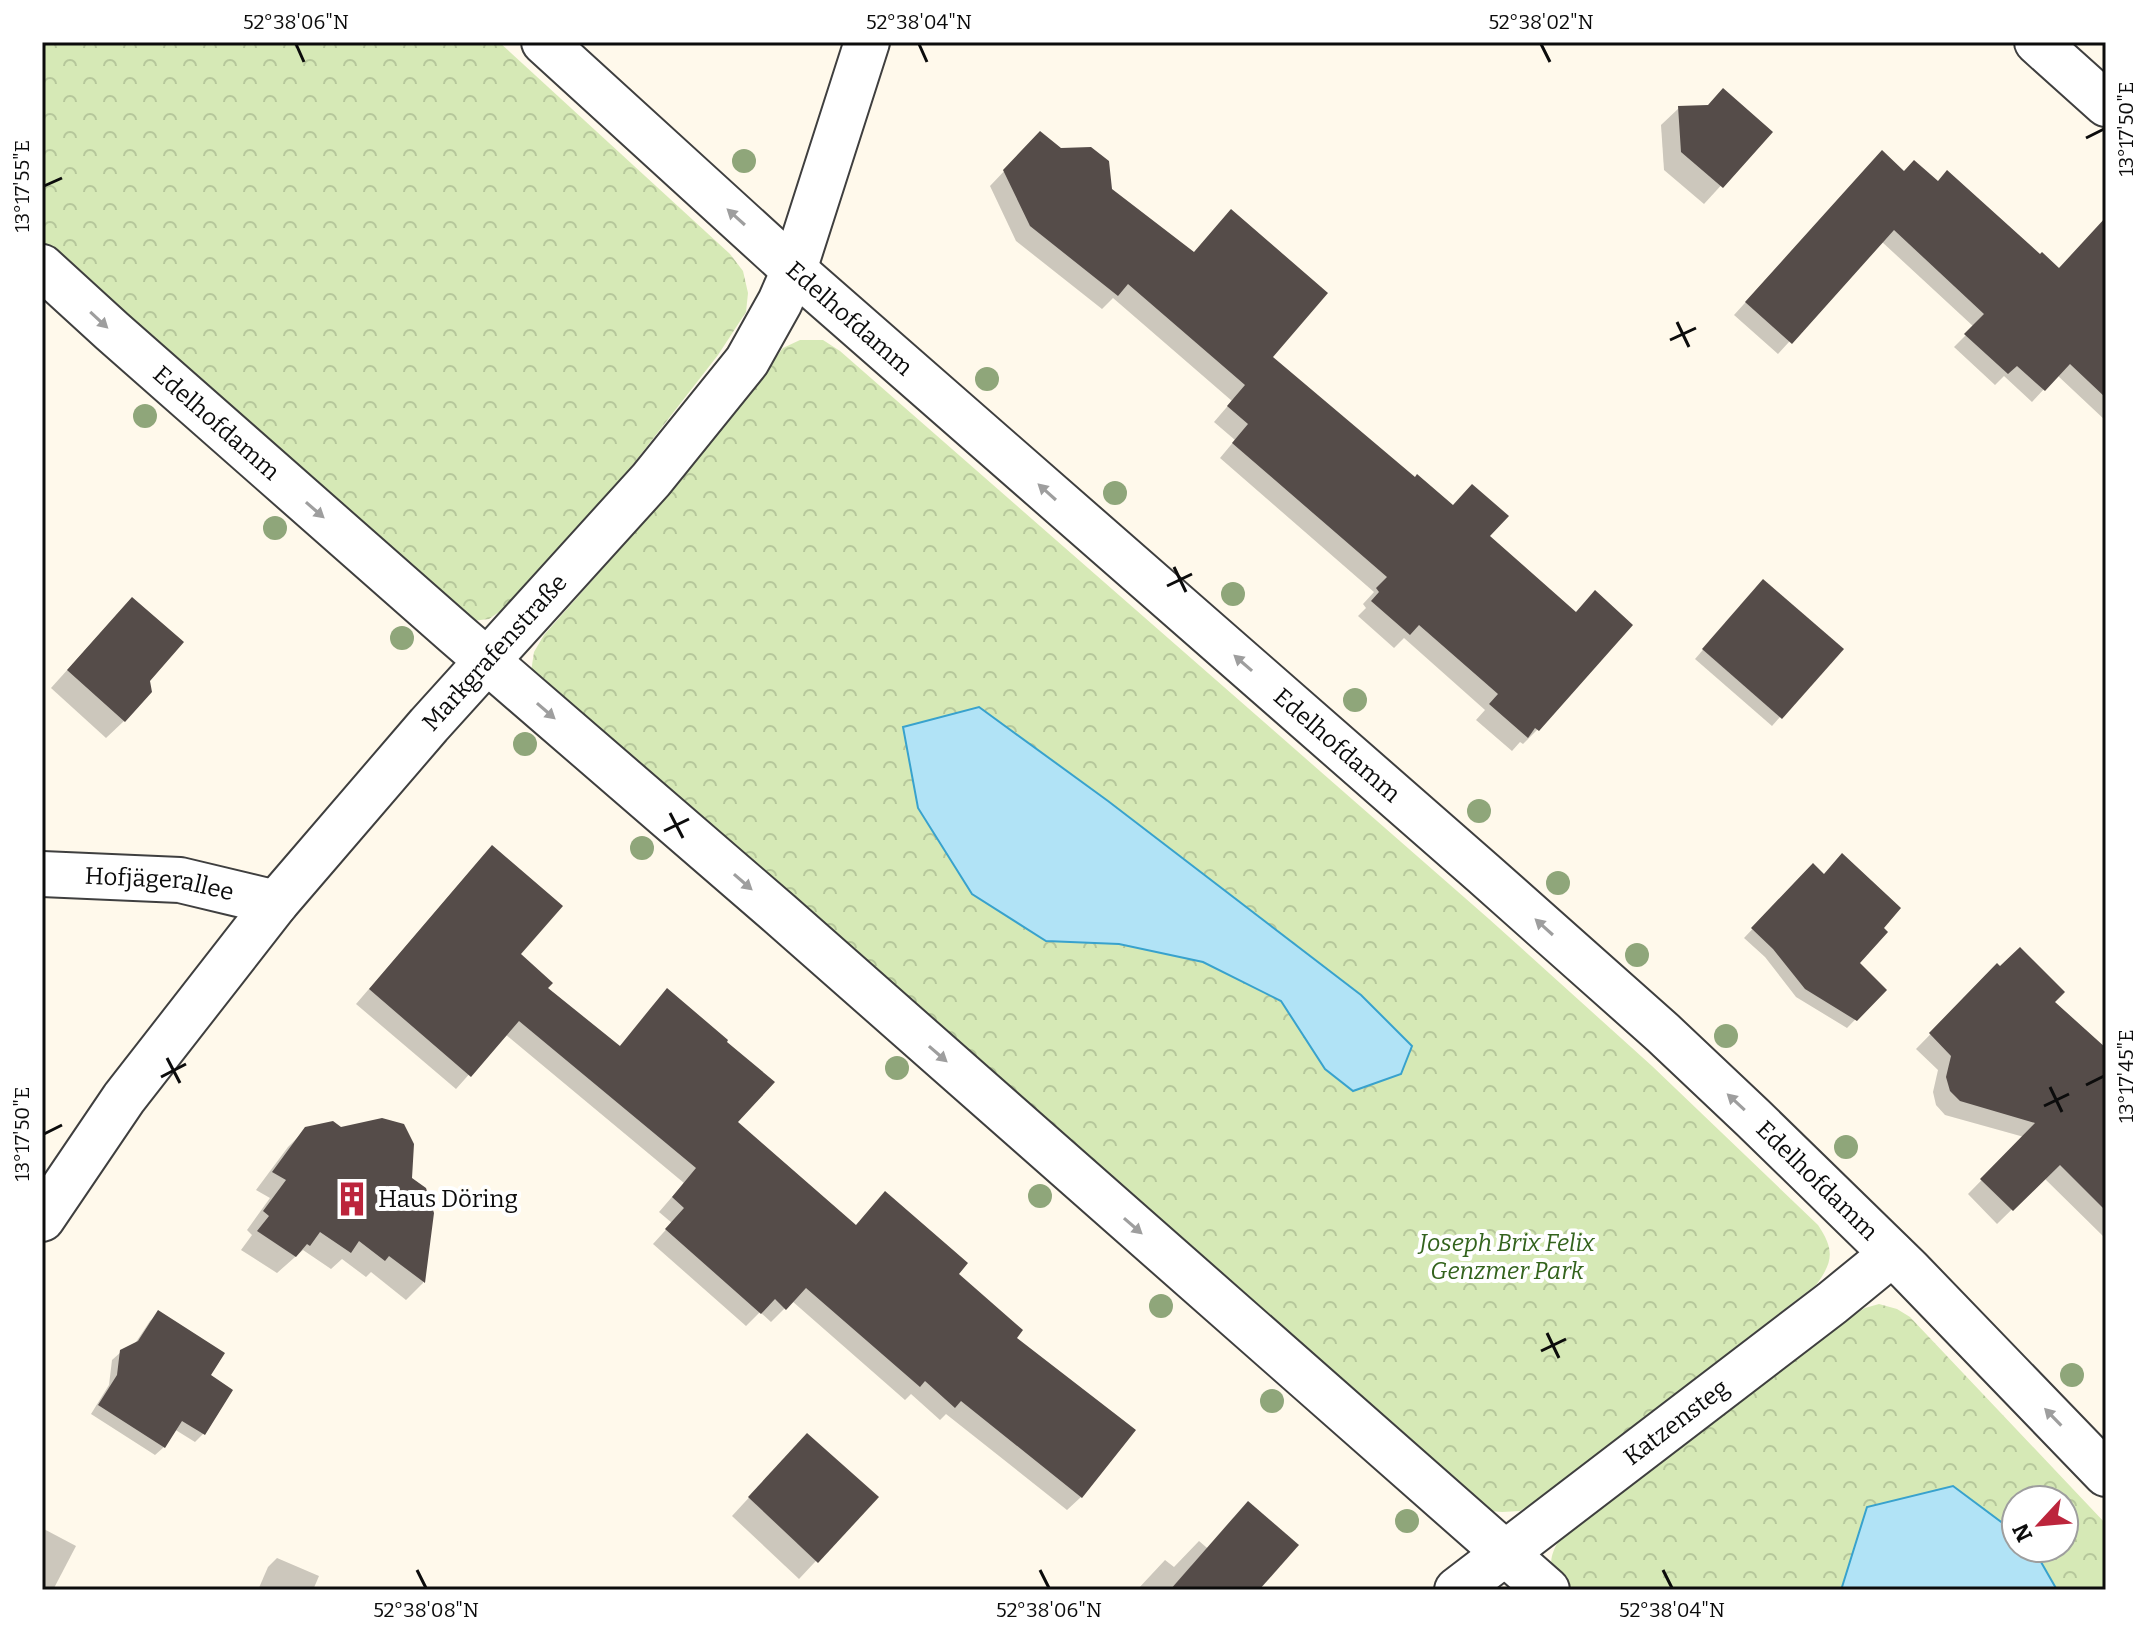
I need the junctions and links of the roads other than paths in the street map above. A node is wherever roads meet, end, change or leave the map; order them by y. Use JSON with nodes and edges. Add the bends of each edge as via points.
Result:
{"nodes":[{"id":1,"x":544,"y":42,"type":"edge"},
{"id":2,"x":867,"y":42,"type":"edge"},
{"id":3,"x":2037,"y":42,"type":"edge"},
{"id":4,"x":2106,"y":104,"type":"edge"},
{"id":5,"x":42,"y":267,"type":"edge"},
{"id":6,"x":794,"y":270,"type":"junction"},
{"id":7,"x":488,"y":660,"type":"junction"},
{"id":8,"x":42,"y":874,"type":"edge"},
{"id":9,"x":276,"y":903,"type":"junction"},
{"id":10,"x":42,"y":1219,"type":"edge"},
{"id":11,"x":1892,"y":1254,"type":"junction"},
{"id":12,"x":2106,"y":1474,"type":"edge"},
{"id":13,"x":1505,"y":1554,"type":"junction"},
{"id":14,"x":1457,"y":1590,"type":"edge"},
{"id":15,"x":1547,"y":1590,"type":"edge"}],
"edges":[{"from":6,"to":1,"type":"street","name":"Edelhofdamm","one_way":true},
{"from":2,"to":6,"type":"street","name":"Markgrafenstraße"},
{"from":3,"to":4,"type":"street"},
{"from":5,"to":7,"type":"street","name":"Edelhofdamm","one_way":true},
{"from":6,"to":7,"type":"street","name":"Markgrafenstraße","via":[[747,361],[651,480]]},
{"from":11,"to":6,"type":"street","name":"Edelhofdamm","one_way":true,"via":[[1562,943]]},
{"from":7,"to":9,"type":"street","name":"Markgrafenstraße"},
{"from":7,"to":13,"type":"street","name":"Edelhofdamm","one_way":true},
{"from":8,"to":9,"type":"street","name":"Hofjägerallee","via":[[180,880]]},
{"from":9,"to":10,"type":"street","name":"Markgrafenstraße","via":[[124,1098]]},
{"from":12,"to":11,"type":"street","name":"Edelhofdamm","one_way":true},
{"from":11,"to":13,"type":"street","name":"Katzensteg"},
{"from":13,"to":14,"type":"street","name":"Katzensteg"},
{"from":13,"to":15,"type":"street","name":"Edelhofdamm"}]}
